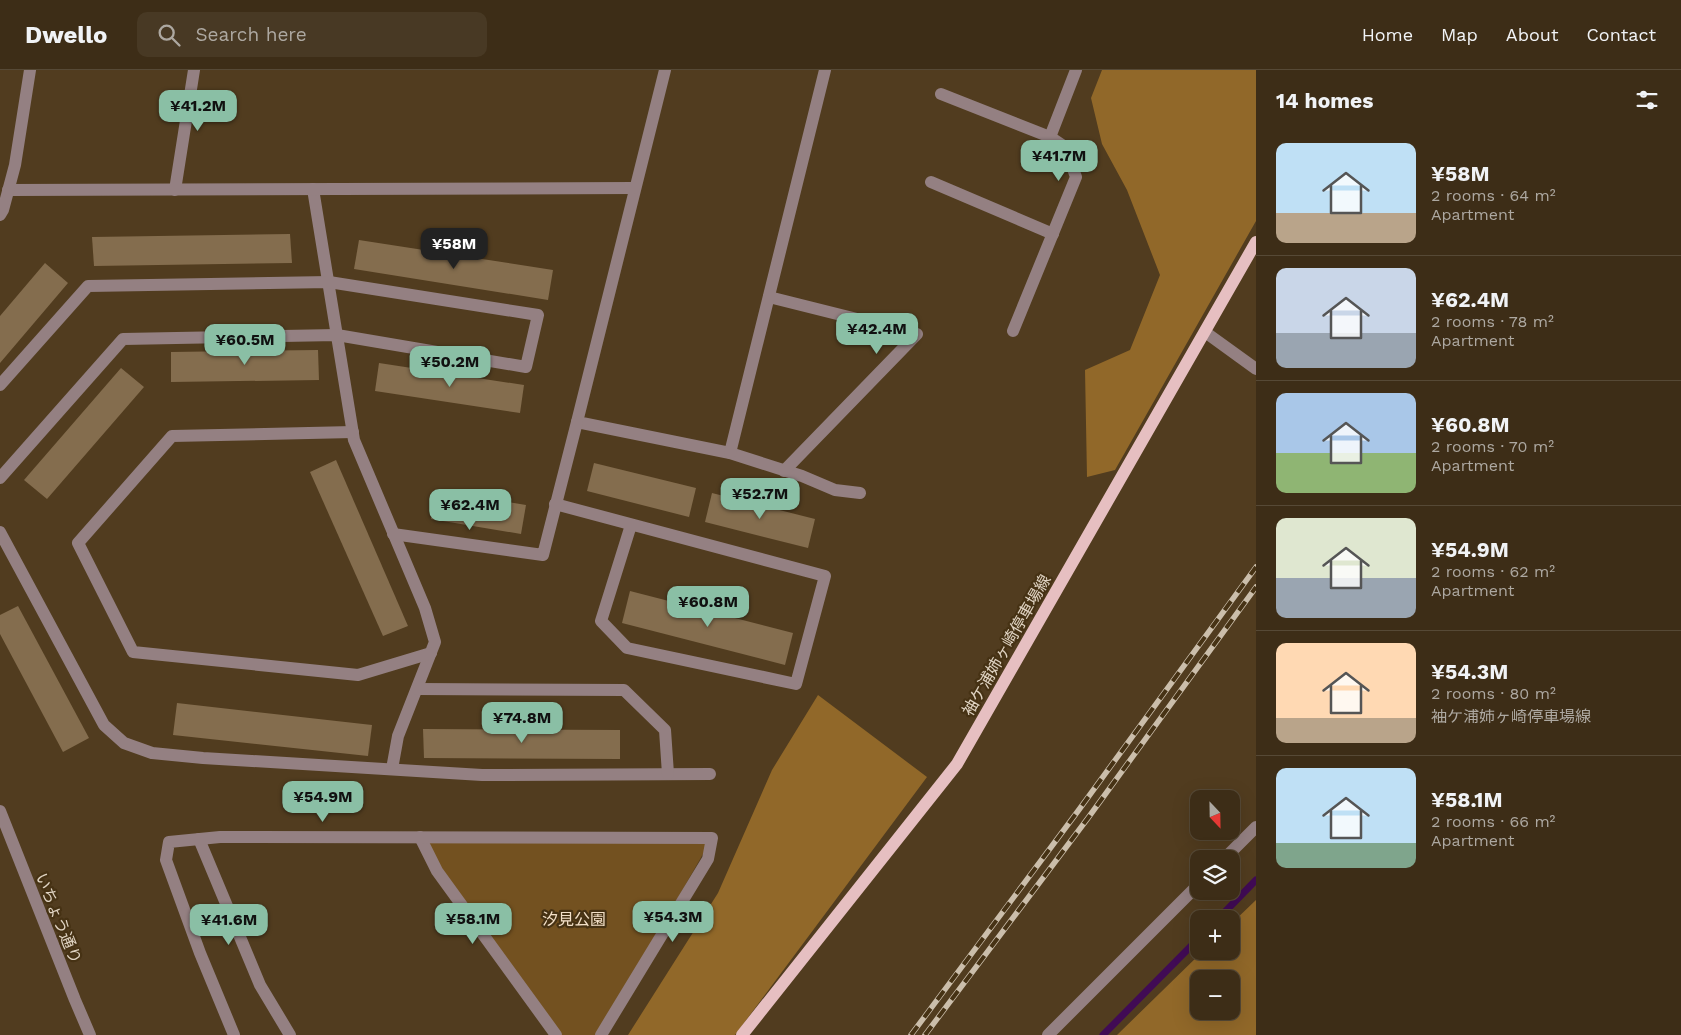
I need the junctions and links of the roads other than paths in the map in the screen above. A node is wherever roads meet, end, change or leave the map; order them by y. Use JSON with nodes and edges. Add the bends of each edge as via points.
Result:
{"nodes":[{"id":1,"x":30,"y":70,"type":"edge"},
{"id":2,"x":194,"y":70,"type":"edge"},
{"id":3,"x":665,"y":70,"type":"edge"},
{"id":4,"x":1076,"y":70,"type":"edge"},
{"id":5,"x":821,"y":71,"type":"edge"},
{"id":6,"x":942,"y":94,"type":"dead end"},
{"id":7,"x":1050,"y":137,"type":"junction"},
{"id":8,"x":931,"y":182,"type":"dead end"},
{"id":9,"x":634,"y":188,"type":"junction"},
{"id":10,"x":314,"y":189,"type":"junction"},
{"id":11,"x":8,"y":190,"type":"junction"},
{"id":12,"x":174,"y":190,"type":"junction"},
{"id":13,"x":0,"y":216,"type":"edge"},
{"id":14,"x":1053,"y":234,"type":"junction"},
{"id":15,"x":1256,"y":242,"type":"edge"},
{"id":16,"x":329,"y":282,"type":"junction"},
{"id":17,"x":769,"y":297,"type":"junction"},
{"id":18,"x":1013,"y":331,"type":"dead end"},
{"id":19,"x":1205,"y":332,"type":"junction"},
{"id":20,"x":337,"y":336,"type":"junction"},
{"id":21,"x":1256,"y":369,"type":"edge"},
{"id":22,"x":0,"y":385,"type":"edge"},
{"id":23,"x":577,"y":422,"type":"junction"},
{"id":24,"x":353,"y":432,"type":"junction"},
{"id":25,"x":730,"y":453,"type":"junction"},
{"id":26,"x":784,"y":471,"type":"junction"},
{"id":27,"x":0,"y":478,"type":"edge"},
{"id":28,"x":860,"y":493,"type":"dead end"},
{"id":29,"x":556,"y":504,"type":"junction"},
{"id":30,"x":631,"y":525,"type":"junction"},
{"id":31,"x":0,"y":532,"type":"edge"},
{"id":32,"x":394,"y":534,"type":"junction"},
{"id":33,"x":431,"y":653,"type":"junction"},
{"id":34,"x":417,"y":689,"type":"junction"},
{"id":35,"x":392,"y":769,"type":"junction"},
{"id":36,"x":668,"y":774,"type":"junction"},
{"id":37,"x":710,"y":774,"type":"dead end"},
{"id":38,"x":0,"y":812,"type":"edge"},
{"id":39,"x":1256,"y":827,"type":"edge"},
{"id":40,"x":420,"y":837,"type":"junction"},
{"id":41,"x":199,"y":839,"type":"junction"},
{"id":42,"x":1233,"y":850,"type":"edge"},
{"id":43,"x":1190,"y":893,"type":"edge"},
{"id":44,"x":90,"y":1035,"type":"edge"},
{"id":45,"x":234,"y":1035,"type":"edge"},
{"id":46,"x":290,"y":1035,"type":"edge"},
{"id":47,"x":556,"y":1035,"type":"edge"},
{"id":48,"x":601,"y":1035,"type":"edge"},
{"id":49,"x":742,"y":1035,"type":"edge"},
{"id":50,"x":1048,"y":1035,"type":"edge"}],
"edges":[{"from":1,"to":11,"type":"street"},
{"from":2,"to":12,"type":"street"},
{"from":3,"to":9,"type":"street"},
{"from":4,"to":7,"type":"street"},
{"from":5,"to":17,"type":"street"},
{"from":6,"to":7,"type":"street"},
{"from":7,"to":14,"type":"street","via":[[1064,147],[1076,177]]},
{"from":8,"to":14,"type":"street"},
{"from":9,"to":10,"type":"street"},
{"from":9,"to":23,"type":"street"},
{"from":10,"to":12,"type":"street"},
{"from":10,"to":16,"type":"street"},
{"from":11,"to":12,"type":"street"},
{"from":11,"to":13,"type":"street"},
{"from":14,"to":18,"type":"street"},
{"from":15,"to":19,"type":"main road","name":"袖ケ浦姉ヶ崎停車場線"},
{"from":16,"to":20,"type":"street"},
{"from":16,"to":20,"type":"street","via":[[538,315],[526,367]]},
{"from":16,"to":22,"type":"street","via":[[88,286]]},
{"from":17,"to":25,"type":"street"},
{"from":17,"to":26,"type":"street","via":[[917,334]]},
{"from":19,"to":21,"type":"street"},
{"from":19,"to":49,"type":"main road","name":"袖ケ浦姉ヶ崎停車場線","via":[[957,764]]},
{"from":20,"to":24,"type":"street"},
{"from":20,"to":27,"type":"street","via":[[123,340]]},
{"from":23,"to":25,"type":"street"},
{"from":23,"to":29,"type":"street"},
{"from":24,"to":32,"type":"street"},
{"from":24,"to":33,"type":"street","via":[[172,436],[78,542],[133,652],[358,675]]},
{"from":25,"to":26,"type":"street"},
{"from":26,"to":28,"type":"street","via":[[835,490]]},
{"from":29,"to":30,"type":"street"},
{"from":29,"to":32,"type":"street","via":[[543,555]]},
{"from":30,"to":30,"type":"street","via":[[825,576],[796,684],[627,648],[601,621]]},
{"from":31,"to":35,"type":"street","via":[[104,726],[124,743],[152,753],[203,758]]},
{"from":32,"to":33,"type":"street","via":[[425,608],[435,642]]},
{"from":33,"to":34,"type":"street"},
{"from":34,"to":35,"type":"street","via":[[398,736]]},
{"from":34,"to":36,"type":"street","via":[[624,690],[665,730]]},
{"from":35,"to":36,"type":"street","via":[[482,775]]},
{"from":36,"to":37,"type":"street"},
{"from":38,"to":44,"type":"street","name":"いちょう通り"},
{"from":39,"to":42,"type":"street"},
{"from":40,"to":41,"type":"street"},
{"from":40,"to":47,"type":"street","via":[[436,871]]},
{"from":40,"to":48,"type":"street","via":[[712,838],[708,859]]},
{"from":41,"to":45,"type":"street","via":[[169,842],[166,860]]},
{"from":41,"to":46,"type":"street","via":[[260,985]]},
{"from":43,"to":50,"type":"street"}]}
